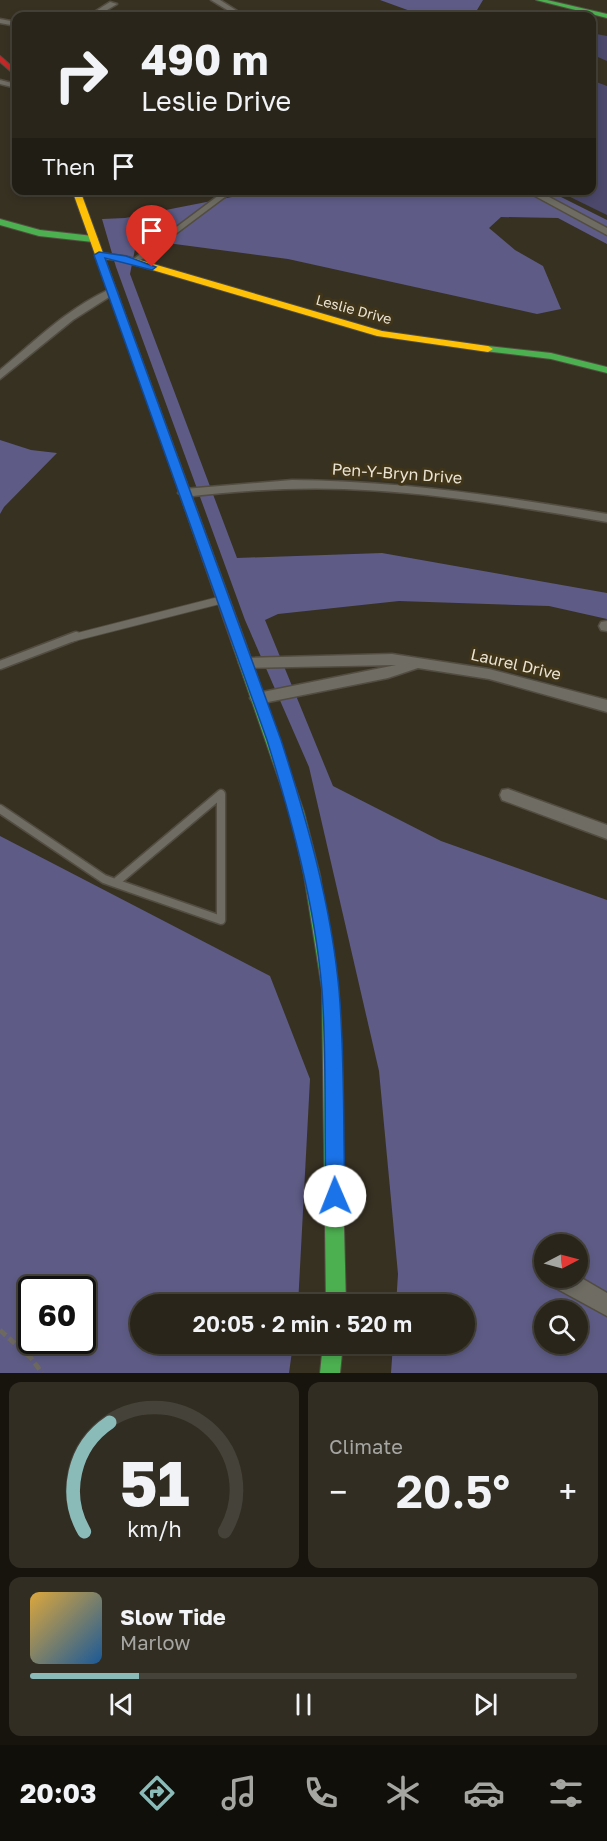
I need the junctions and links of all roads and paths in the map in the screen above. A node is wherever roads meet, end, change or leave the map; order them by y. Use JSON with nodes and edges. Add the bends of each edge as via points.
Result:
{"nodes":[{"id":1,"x":215,"y":0,"type":"edge"},
{"id":2,"x":538,"y":0,"type":"edge"},
{"id":3,"x":590,"y":0,"type":"edge"},
{"id":4,"x":113,"y":4,"type":"dead end"},
{"id":5,"x":607,"y":4,"type":"edge"},
{"id":6,"x":99,"y":12,"type":"edge"},
{"id":7,"x":234,"y":12,"type":"edge"},
{"id":8,"x":590,"y":12,"type":"edge"},
{"id":9,"x":0,"y":58,"type":"edge"},
{"id":10,"x":11,"y":73,"type":"edge"},
{"id":11,"x":0,"y":80,"type":"edge"},
{"id":12,"x":78,"y":195,"type":"edge"},
{"id":13,"x":223,"y":195,"type":"edge"},
{"id":14,"x":537,"y":195,"type":"edge"},
{"id":15,"x":0,"y":222,"type":"edge"},
{"id":16,"x":607,"y":232,"type":"edge"},
{"id":17,"x":93,"y":239,"type":"junction"},
{"id":18,"x":99,"y":255,"type":"junction"},
{"id":19,"x":134,"y":262,"type":"junction"},
{"id":20,"x":112,"y":292,"type":"junction"},
{"id":21,"x":607,"y":370,"type":"edge"},
{"id":22,"x":0,"y":376,"type":"edge"},
{"id":23,"x":184,"y":493,"type":"junction"},
{"id":24,"x":607,"y":518,"type":"edge"},
{"id":25,"x":223,"y":599,"type":"junction"},
{"id":26,"x":246,"y":663,"type":"junction"},
{"id":27,"x":416,"y":664,"type":"junction"},
{"id":28,"x":0,"y":665,"type":"edge"},
{"id":29,"x":258,"y":698,"type":"junction"},
{"id":30,"x":607,"y":706,"type":"edge"},
{"id":31,"x":507,"y":795,"type":"dead end"},
{"id":32,"x":0,"y":808,"type":"edge"},
{"id":33,"x":607,"y":832,"type":"edge"},
{"id":34,"x":115,"y":883,"type":"junction"},
{"id":35,"x":577,"y":1288,"type":"edge"},
{"id":36,"x":336,"y":1294,"type":"edge"},
{"id":37,"x":607,"y":1305,"type":"edge"},
{"id":38,"x":0,"y":1330,"type":"edge"},
{"id":39,"x":332,"y":1354,"type":"edge"},
{"id":40,"x":42,"y":1373,"type":"edge"},
{"id":41,"x":330,"y":1373,"type":"edge"}],
"edges":[{"from":1,"to":7,"type":"street"},
{"from":2,"to":8,"type":"main road"},
{"from":3,"to":5,"type":"main road"},
{"from":4,"to":6,"type":"street"},
{"from":9,"to":10,"type":"main road"},
{"from":10,"to":11,"type":"street"},
{"from":12,"to":17,"type":"main road"},
{"from":13,"to":19,"type":"lane"},
{"from":14,"to":16,"type":"street"},
{"from":15,"to":17,"type":"main road","via":[[39,233]]},
{"from":17,"to":18,"type":"main road"},
{"from":18,"to":19,"type":"main road","name":"Leslie Drive"},
{"from":18,"to":20,"type":"main road"},
{"from":19,"to":21,"type":"main road","name":"Leslie Drive","via":[[381,334],[551,356]]},
{"from":20,"to":22,"type":"street","via":[[84,307]]},
{"from":20,"to":23,"type":"main road"},
{"from":23,"to":24,"type":"street","name":"Pen-Y-Bryn Drive","via":[[244,484],[375,485],[445,491]]},
{"from":23,"to":25,"type":"main road"},
{"from":25,"to":26,"type":"main road"},
{"from":25,"to":28,"type":"lane","via":[[106,626],[37,648]]},
{"from":26,"to":27,"type":"street","name":"Laurel Drive","via":[[392,659]]},
{"from":26,"to":29,"type":"main road"},
{"from":27,"to":29,"type":"street"},
{"from":27,"to":30,"type":"street","name":"Laurel Drive","via":[[505,678]]},
{"from":29,"to":36,"type":"main road","via":[[297,812],[312,875],[330,989]]},
{"from":31,"to":33,"type":"street"},
{"from":32,"to":34,"type":"lane"},
{"from":34,"to":34,"type":"lane","via":[[221,920],[221,794],[142,861]]},
{"from":35,"to":37,"type":"street"},
{"from":38,"to":40,"type":"path"},
{"from":39,"to":41,"type":"main road"}]}
